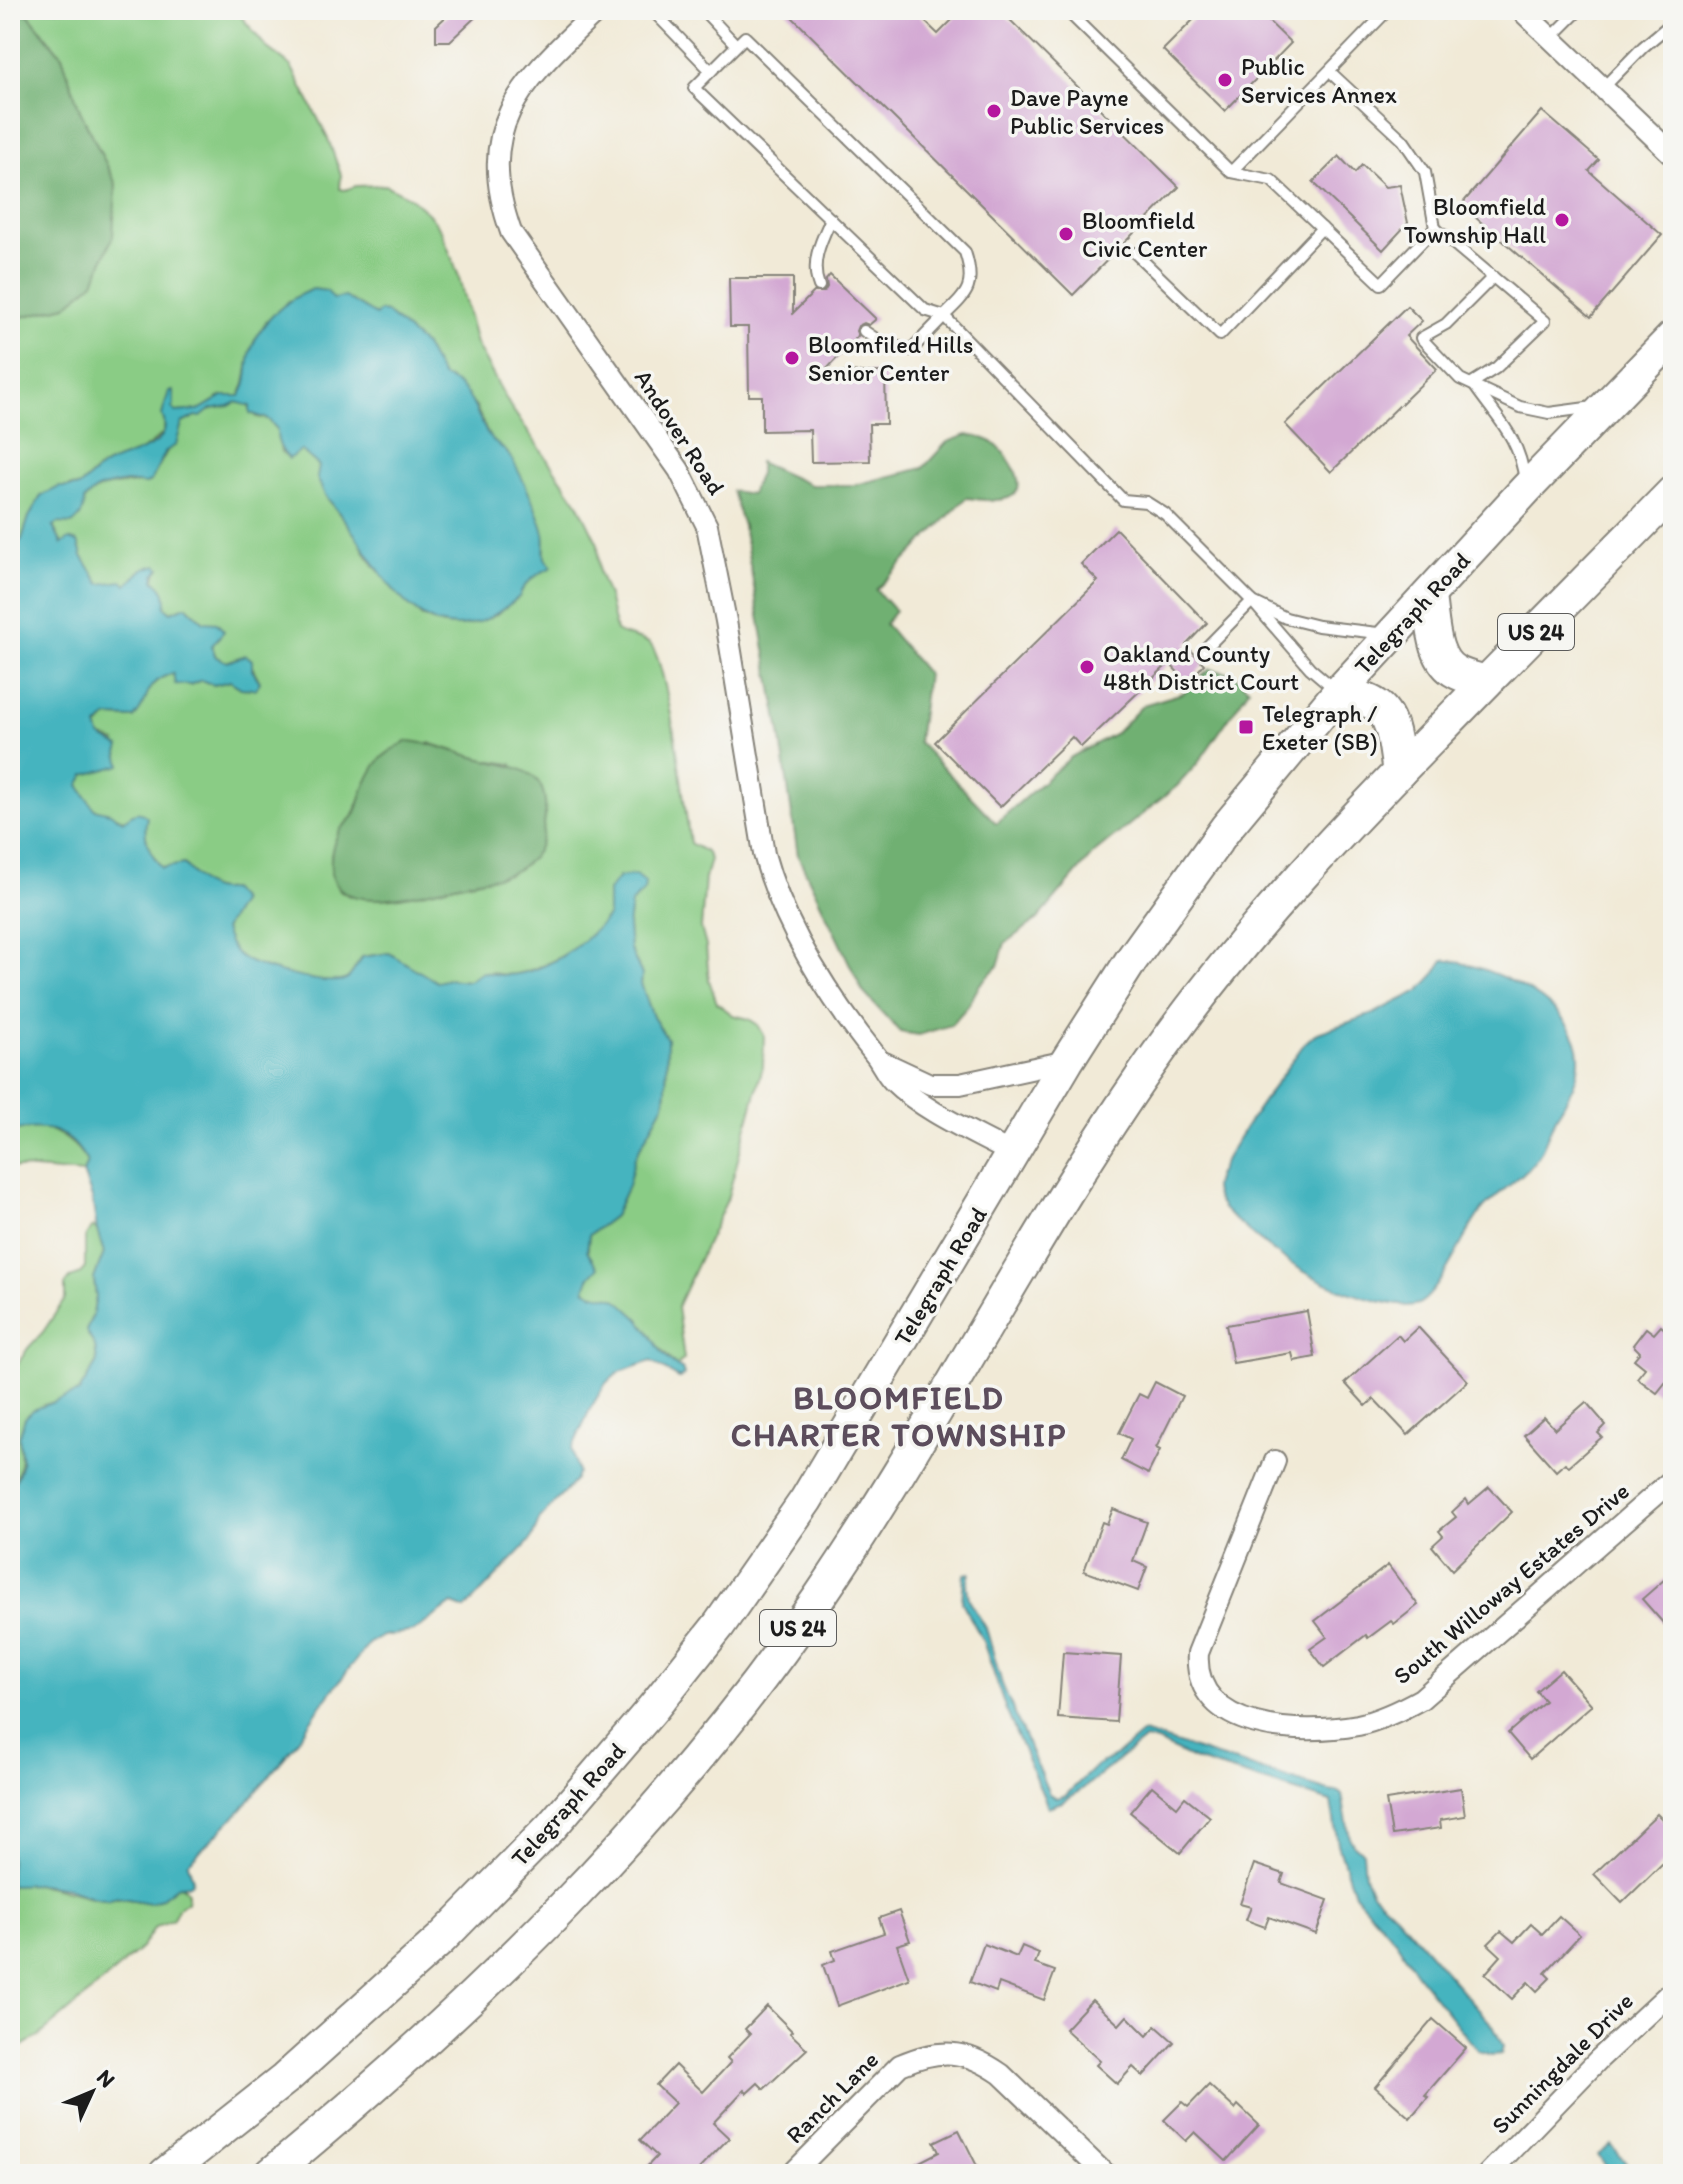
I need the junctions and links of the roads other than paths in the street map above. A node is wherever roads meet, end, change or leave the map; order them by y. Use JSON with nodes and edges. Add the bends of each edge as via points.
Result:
{"nodes":[{"id":1,"x":598,"y":10,"type":"edge"},
{"id":2,"x":652,"y":10,"type":"edge"},
{"id":3,"x":703,"y":10,"type":"edge"},
{"id":4,"x":1066,"y":10,"type":"edge"},
{"id":5,"x":1388,"y":10,"type":"edge"},
{"id":6,"x":1521,"y":10,"type":"edge"},
{"id":7,"x":1579,"y":10,"type":"edge"},
{"id":8,"x":1673,"y":22,"type":"edge"},
{"id":9,"x":1550,"y":39,"type":"junction"},
{"id":10,"x":736,"y":45,"type":"junction"},
{"id":11,"x":711,"y":71,"type":"junction"},
{"id":12,"x":1329,"y":71,"type":"junction"},
{"id":13,"x":1602,"y":89,"type":"junction"},
{"id":14,"x":1673,"y":155,"type":"edge"},
{"id":15,"x":1231,"y":172,"type":"junction"},
{"id":16,"x":831,"y":219,"type":"junction"},
{"id":17,"x":1322,"y":228,"type":"junction"},
{"id":18,"x":1435,"y":228,"type":"junction"},
{"id":19,"x":1135,"y":253,"type":"dead end"},
{"id":20,"x":1493,"y":277,"type":"junction"},
{"id":21,"x":819,"y":286,"type":"dead end"},
{"id":22,"x":944,"y":316,"type":"junction"},
{"id":23,"x":864,"y":331,"type":"dead end"},
{"id":24,"x":1673,"y":337,"type":"edge"},
{"id":25,"x":1472,"y":383,"type":"junction"},
{"id":26,"x":1607,"y":404,"type":"junction"},
{"id":27,"x":1526,"y":489,"type":"junction"},
{"id":28,"x":1673,"y":492,"type":"edge"},
{"id":29,"x":1429,"y":597,"type":"junction"},
{"id":30,"x":1252,"y":601,"type":"junction"},
{"id":31,"x":1392,"y":635,"type":"junction"},
{"id":32,"x":1202,"y":652,"type":"dead end"},
{"id":33,"x":1486,"y":682,"type":"junction"},
{"id":34,"x":1338,"y":693,"type":"junction"},
{"id":35,"x":1399,"y":772,"type":"junction"},
{"id":36,"x":878,"y":1059,"type":"junction"},
{"id":37,"x":1067,"y":1061,"type":"junction"},
{"id":38,"x":1013,"y":1154,"type":"junction"},
{"id":39,"x":1275,"y":1461,"type":"dead end"},
{"id":40,"x":1673,"y":1479,"type":"edge"},
{"id":41,"x":1673,"y":1990,"type":"edge"},
{"id":42,"x":165,"y":2174,"type":"edge"},
{"id":43,"x":271,"y":2174,"type":"edge"},
{"id":44,"x":792,"y":2174,"type":"edge"},
{"id":45,"x":1105,"y":2174,"type":"edge"},
{"id":46,"x":1488,"y":2174,"type":"edge"}],
"edges":[{"from":1,"to":36,"type":"street","name":"Andover Road","via":[[532,74],[509,113],[498,155],[501,205],[523,254],[658,439],[698,505],[715,554],[773,887],[845,1015]]},
{"from":2,"to":11,"type":"lane"},
{"from":3,"to":10,"type":"lane"},
{"from":4,"to":15,"type":"lane"},
{"from":5,"to":12,"type":"lane"},
{"from":6,"to":9,"type":"street"},
{"from":7,"to":9,"type":"lane"},
{"from":8,"to":13,"type":"lane"},
{"from":9,"to":13,"type":"street"},
{"from":10,"to":11,"type":"lane"},
{"from":10,"to":22,"type":"lane","via":[[745,37],[965,252],[972,273],[967,293]]},
{"from":11,"to":16,"type":"lane","via":[[694,88]]},
{"from":12,"to":15,"type":"lane"},
{"from":12,"to":18,"type":"lane","via":[[1403,140],[1425,172]]},
{"from":13,"to":14,"type":"street"},
{"from":15,"to":17,"type":"lane","via":[[1271,180]]},
{"from":16,"to":21,"type":"lane","via":[[816,256]]},
{"from":16,"to":22,"type":"lane","via":[[925,310]]},
{"from":17,"to":18,"type":"lane","via":[[1381,284]]},
{"from":17,"to":19,"type":"lane","via":[[1220,335]]},
{"from":18,"to":20,"type":"lane"},
{"from":20,"to":25,"type":"lane","via":[[1545,321],[1496,368]]},
{"from":20,"to":25,"type":"lane","via":[[1446,324],[1421,338],[1460,379]]},
{"from":22,"to":23,"type":"lane","via":[[911,350],[882,343]]},
{"from":22,"to":30,"type":"lane","via":[[1123,500],[1146,502],[1165,514]]},
{"from":24,"to":26,"type":"highway","name":"Telegraph Road","number":"US 24"},
{"from":25,"to":26,"type":"lane","via":[[1520,407],[1549,413]]},
{"from":25,"to":27,"type":"lane","via":[[1507,427],[1522,459]]},
{"from":26,"to":27,"type":"highway","name":"Telegraph Road","number":"US 24"},
{"from":27,"to":29,"type":"highway","name":"Telegraph Road","number":"US 24"},
{"from":28,"to":33,"type":"highway","number":"US 24"},
{"from":29,"to":31,"type":"highway","name":"Telegraph Road","number":"US 24"},
{"from":29,"to":33,"type":"highway","via":[[1445,663],[1454,672]]},
{"from":30,"to":31,"type":"lane","via":[[1318,626]]},
{"from":30,"to":32,"type":"lane"},
{"from":30,"to":34,"type":"lane"},
{"from":31,"to":34,"type":"highway","name":"Telegraph Road","number":"US 24"},
{"from":33,"to":35,"type":"highway","number":"US 24"},
{"from":34,"to":35,"type":"highway","via":[[1382,710]]},
{"from":34,"to":37,"type":"highway","name":"Telegraph Road","number":"US 24","via":[[1226,828]]},
{"from":35,"to":43,"type":"highway","number":"US 24","via":[[1299,876],[1149,1066],[1061,1199],[874,1514],[786,1645],[721,1729],[616,1850],[505,1965]]},
{"from":36,"to":37,"type":"street","name":"Andover Road","via":[[930,1084],[960,1084]]},
{"from":36,"to":38,"type":"street","name":"Andover Road","via":[[891,1079],[916,1099]]},
{"from":37,"to":38,"type":"highway","name":"Telegraph Road","number":"US 24"},
{"from":38,"to":42,"type":"highway","name":"Telegraph Road","number":"US 24","via":[[806,1500],[653,1708],[551,1827],[441,1939],[285,2079]]},
{"from":39,"to":40,"type":"street","name":"South Willoway Estates Drive","via":[[1198,1653],[1197,1669],[1206,1692],[1227,1711],[1257,1725],[1288,1730],[1359,1725],[1421,1699]]},
{"from":41,"to":46,"type":"street","name":"Sunningdale Drive"},
{"from":44,"to":45,"type":"street","name":"Ranch Lane","via":[[900,2065],[943,2052],[985,2062],[1001,2074]]}]}
